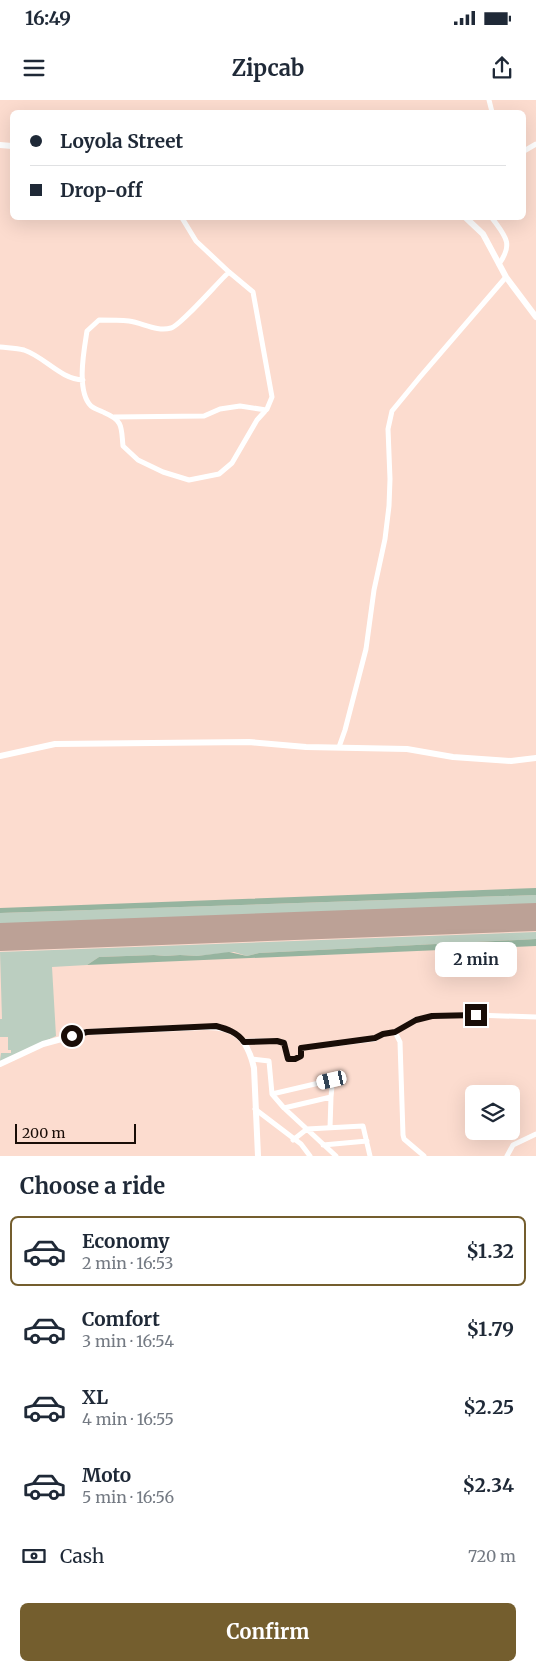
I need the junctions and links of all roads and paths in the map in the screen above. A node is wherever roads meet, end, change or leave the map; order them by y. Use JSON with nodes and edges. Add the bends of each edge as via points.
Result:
{"nodes":[{"id":1,"x":183,"y":220,"type":"edge"},
{"id":2,"x":468,"y":220,"type":"edge"},
{"id":3,"x":493,"y":220,"type":"edge"},
{"id":4,"x":499,"y":264,"type":"junction"},
{"id":5,"x":228,"y":272,"type":"junction"},
{"id":6,"x":506,"y":276,"type":"junction"},
{"id":7,"x":536,"y":317,"type":"edge"},
{"id":8,"x":0,"y":347,"type":"edge"},
{"id":9,"x":83,"y":380,"type":"junction"},
{"id":10,"x":266,"y":410,"type":"junction"},
{"id":11,"x":114,"y":417,"type":"junction"},
{"id":12,"x":339,"y":747,"type":"junction"},
{"id":13,"x":0,"y":756,"type":"edge"},
{"id":14,"x":536,"y":758,"type":"edge"},
{"id":15,"x":536,"y":1017,"type":"edge"},
{"id":16,"x":395,"y":1032,"type":"junction"},
{"id":17,"x":244,"y":1042,"type":"junction"},
{"id":18,"x":252,"y":1059,"type":"junction"},
{"id":19,"x":0,"y":1064,"type":"edge"},
{"id":20,"x":272,"y":1094,"type":"junction"},
{"id":21,"x":331,"y":1097,"type":"junction"},
{"id":22,"x":284,"y":1108,"type":"junction"},
{"id":23,"x":255,"y":1109,"type":"junction"},
{"id":24,"x":330,"y":1128,"type":"junction"},
{"id":25,"x":307,"y":1129,"type":"junction"},
{"id":26,"x":536,"y":1134,"type":"edge"},
{"id":27,"x":293,"y":1140,"type":"junction"},
{"id":28,"x":367,"y":1141,"type":"junction"},
{"id":29,"x":323,"y":1144,"type":"junction"},
{"id":30,"x":258,"y":1156,"type":"edge"},
{"id":31,"x":310,"y":1156,"type":"edge"},
{"id":32,"x":336,"y":1156,"type":"edge"},
{"id":33,"x":370,"y":1156,"type":"edge"},
{"id":34,"x":424,"y":1156,"type":"edge"},
{"id":35,"x":507,"y":1156,"type":"edge"}],
"edges":[{"from":1,"to":5,"type":"street","via":[[196,241]]},
{"from":2,"to":4,"type":"street","via":[[483,234]]},
{"from":3,"to":4,"type":"street","via":[[505,236],[508,247]]},
{"from":4,"to":6,"type":"street"},
{"from":5,"to":9,"type":"street","via":[[182,322],[171,328],[98,320],[87,331]]},
{"from":5,"to":10,"type":"street","via":[[253,292],[272,397]]},
{"from":6,"to":7,"type":"street"},
{"from":6,"to":12,"type":"street","via":[[392,411],[388,429],[390,488],[385,539],[366,649]]},
{"from":8,"to":9,"type":"street","via":[[24,350],[64,375]]},
{"from":9,"to":11,"type":"street","via":[[86,397],[92,406]]},
{"from":10,"to":11,"type":"street","via":[[240,406],[204,416]]},
{"from":10,"to":11,"type":"street","via":[[232,463],[219,474],[189,480],[138,460],[123,446],[121,424]]},
{"from":12,"to":13,"type":"street","via":[[249,742],[55,744]]},
{"from":12,"to":14,"type":"street","via":[[407,749],[452,757]]},
{"from":15,"to":16,"type":"street","via":[[432,1016],[416,1020]]},
{"from":16,"to":17,"type":"street","via":[[375,1038],[301,1048],[301,1056],[295,1059],[288,1059],[284,1043]]},
{"from":16,"to":34,"type":"street","via":[[400,1042],[403,1135]]},
{"from":17,"to":18,"type":"street"},
{"from":17,"to":19,"type":"street","via":[[235,1033],[216,1026],[87,1032],[43,1044]]},
{"from":18,"to":20,"type":"street","via":[[269,1060]]},
{"from":18,"to":23,"type":"street"},
{"from":20,"to":21,"type":"street","via":[[332,1078]]},
{"from":20,"to":22,"type":"street"},
{"from":21,"to":22,"type":"street"},
{"from":21,"to":24,"type":"street"},
{"from":22,"to":25,"type":"street"},
{"from":23,"to":27,"type":"street"},
{"from":23,"to":30,"type":"street"},
{"from":24,"to":25,"type":"street"},
{"from":24,"to":28,"type":"street","via":[[363,1126]]},
{"from":25,"to":27,"type":"street"},
{"from":25,"to":29,"type":"street"},
{"from":26,"to":35,"type":"street","via":[[513,1144]]},
{"from":27,"to":31,"type":"street","via":[[301,1144]]},
{"from":28,"to":29,"type":"street"},
{"from":28,"to":33,"type":"street"},
{"from":29,"to":32,"type":"street"}]}
